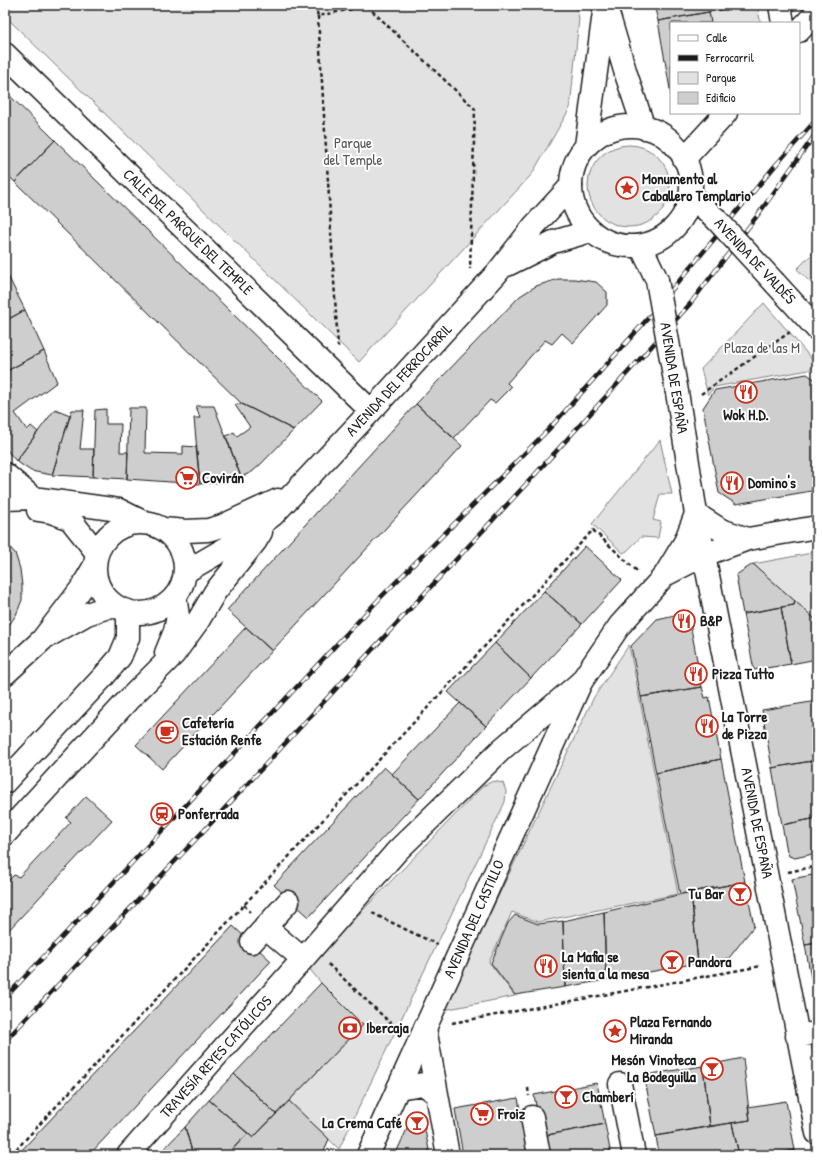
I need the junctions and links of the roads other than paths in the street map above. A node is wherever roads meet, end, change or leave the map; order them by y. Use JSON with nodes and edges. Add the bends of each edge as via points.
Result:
{"nodes":[{"id":1,"x":605,"y":5,"type":"edge"},
{"id":2,"x":780,"y":5,"type":"edge"},
{"id":3,"x":817,"y":12,"type":"edge"},
{"id":4,"x":783,"y":22,"type":"edge"},
{"id":5,"x":800,"y":30,"type":"edge"},
{"id":6,"x":5,"y":54,"type":"edge"},
{"id":7,"x":725,"y":114,"type":"edge"},
{"id":8,"x":644,"y":128,"type":"junction"},
{"id":9,"x":586,"y":146,"type":"junction"},
{"id":10,"x":684,"y":159,"type":"junction"},
{"id":11,"x":570,"y":186,"type":"junction"},
{"id":12,"x":690,"y":195,"type":"junction"},
{"id":13,"x":591,"y":232,"type":"junction"},
{"id":14,"x":642,"y":246,"type":"junction"},
{"id":15,"x":502,"y":267,"type":"junction"},
{"id":16,"x":814,"y":322,"type":"edge"},
{"id":17,"x":371,"y":411,"type":"junction"},
{"id":18,"x":5,"y":474,"type":"edge"},
{"id":19,"x":296,"y":492,"type":"junction"},
{"id":20,"x":33,"y":498,"type":"junction"},
{"id":21,"x":5,"y":499,"type":"edge"},
{"id":22,"x":5,"y":504,"type":"edge"},
{"id":23,"x":696,"y":514,"type":"junction"},
{"id":24,"x":273,"y":515,"type":"junction"},
{"id":25,"x":154,"y":526,"type":"junction"},
{"id":26,"x":817,"y":527,"type":"edge"},
{"id":27,"x":748,"y":538,"type":"junction"},
{"id":28,"x":704,"y":555,"type":"junction"},
{"id":29,"x":96,"y":559,"type":"junction"},
{"id":30,"x":185,"y":572,"type":"junction"},
{"id":31,"x":659,"y":581,"type":"junction"},
{"id":32,"x":175,"y":596,"type":"junction"},
{"id":33,"x":121,"y":608,"type":"junction"},
{"id":34,"x":42,"y":640,"type":"junction"},
{"id":35,"x":161,"y":667,"type":"junction"},
{"id":36,"x":5,"y":674,"type":"edge"},
{"id":37,"x":104,"y":676,"type":"junction"},
{"id":38,"x":581,"y":682,"type":"junction"},
{"id":39,"x":128,"y":700,"type":"junction"},
{"id":40,"x":5,"y":782,"type":"edge"},
{"id":41,"x":5,"y":834,"type":"edge"},
{"id":42,"x":288,"y":902,"type":"dead end"},
{"id":43,"x":308,"y":954,"type":"junction"},
{"id":44,"x":807,"y":1034,"type":"edge"},
{"id":45,"x":421,"y":1038,"type":"junction"},
{"id":46,"x":620,"y":1084,"type":"dead end"},
{"id":47,"x":398,"y":1088,"type":"junction"},
{"id":48,"x":436,"y":1093,"type":"junction"},
{"id":49,"x":532,"y":1117,"type":"dead end"},
{"id":50,"x":817,"y":1133,"type":"edge"},
{"id":51,"x":128,"y":1155,"type":"edge"},
{"id":52,"x":368,"y":1155,"type":"edge"},
{"id":53,"x":448,"y":1155,"type":"edge"},
{"id":54,"x":539,"y":1155,"type":"edge"},
{"id":55,"x":634,"y":1155,"type":"edge"}],
"edges":[{"from":1,"to":8,"type":"street"},
{"from":1,"to":9,"type":"street"},
{"from":2,"to":4,"type":"street"},
{"from":3,"to":5,"type":"street"},
{"from":6,"to":17,"type":"street","name":"CALLE DEL PARQUE DEL TEMPLE"},
{"from":7,"to":10,"type":"street"},
{"from":8,"to":9,"type":"street","via":[[628,126],[612,129]]},
{"from":8,"to":10,"type":"street","via":[[660,134],[674,144]]},
{"from":9,"to":11,"type":"street","via":[[572,172]]},
{"from":10,"to":12,"type":"street","via":[[690,177]]},
{"from":11,"to":13,"type":"street","via":[[573,203]]},
{"from":11,"to":15,"type":"street","name":"AVENIDA DEL FERROCARRIL"},
{"from":12,"to":14,"type":"street","via":[[685,213],[674,229],[659,240]]},
{"from":12,"to":16,"type":"street","name":"AVENIDA DE VALDÉS","bridge":true},
{"from":13,"to":14,"type":"street","via":[[612,243]]},
{"from":13,"to":15,"type":"street","name":"AVENIDA DEL FERROCARRIL","via":[[553,242]]},
{"from":14,"to":23,"type":"street","name":"AVENIDA DE ESPAÑA","bridge":true,"via":[[658,280]]},
{"from":15,"to":17,"type":"street","name":"AVENIDA DEL FERROCARRIL"},
{"from":17,"to":19,"type":"street","name":"AVENIDA DEL FERROCARRIL"},
{"from":18,"to":20,"type":"street"},
{"from":19,"to":24,"type":"street","name":"AVENIDA DEL FERROCARRIL"},
{"from":19,"to":25,"type":"street","name":"AVENIDA DEL FERROCARRIL","via":[[208,530],[186,531]]},
{"from":20,"to":21,"type":"street"},
{"from":20,"to":25,"type":"street","via":[[119,510]]},
{"from":22,"to":29,"type":"street","via":[[51,512],[70,519]]},
{"from":23,"to":27,"type":"street","via":[[721,530]]},
{"from":23,"to":28,"type":"street","name":"AVENIDA DE ESPAÑA"},
{"from":23,"to":31,"type":"street","via":[[685,542]]},
{"from":24,"to":30,"type":"street","name":"AVENIDA DEL FERROCARRIL","via":[[240,540]]},
{"from":24,"to":35,"type":"street","via":[[255,542],[214,592],[198,621],[174,654]]},
{"from":25,"to":29,"type":"street","via":[[127,524],[115,530],[105,540]]},
{"from":25,"to":30,"type":"street","via":[[178,543],[183,555]]},
{"from":26,"to":27,"type":"street"},
{"from":27,"to":28,"type":"street","name":"AVENIDA DEL CASTILLO"},
{"from":28,"to":31,"type":"street","name":"AVENIDA DEL CASTILLO"},
{"from":28,"to":44,"type":"street","name":"AVENIDA DE ESPAÑA","via":[[784,962]]},
{"from":29,"to":33,"type":"street","via":[[97,583],[103,594]]},
{"from":29,"to":34,"type":"street","via":[[81,588]]},
{"from":30,"to":32,"type":"street"},
{"from":31,"to":38,"type":"street","name":"AVENIDA DEL CASTILLO","via":[[620,625]]},
{"from":32,"to":33,"type":"street","via":[[164,606],[151,611],[137,613]]},
{"from":32,"to":35,"type":"street","via":[[178,616]]},
{"from":33,"to":34,"type":"street","via":[[87,614]]},
{"from":33,"to":37,"type":"street","via":[[128,638],[120,658]]},
{"from":34,"to":36,"type":"street"},
{"from":35,"to":39,"type":"street"},
{"from":37,"to":39,"type":"street"},
{"from":37,"to":40,"type":"street"},
{"from":38,"to":43,"type":"street","name":"AVENIDA DEL CASTILLO","via":[[502,749],[397,851]]},
{"from":38,"to":45,"type":"street","name":"AVENIDA DEL CASTILLO"},
{"from":39,"to":41,"type":"street"},
{"from":42,"to":43,"type":"street","via":[[258,935]]},
{"from":43,"to":51,"type":"street","name":"TRAVESÍA REYES CATÓLICOS"},
{"from":44,"to":50,"type":"street","name":"AVENIDA DE ESPAÑA"},
{"from":45,"to":47,"type":"street","name":"AVENIDA DEL CASTILLO"},
{"from":45,"to":48,"type":"street"},
{"from":46,"to":55,"type":"street"},
{"from":47,"to":48,"type":"street","via":[[423,1084]]},
{"from":47,"to":52,"type":"street","name":"AVENIDA DEL CASTILLO"},
{"from":48,"to":53,"type":"street"},
{"from":49,"to":54,"type":"street"}]}
